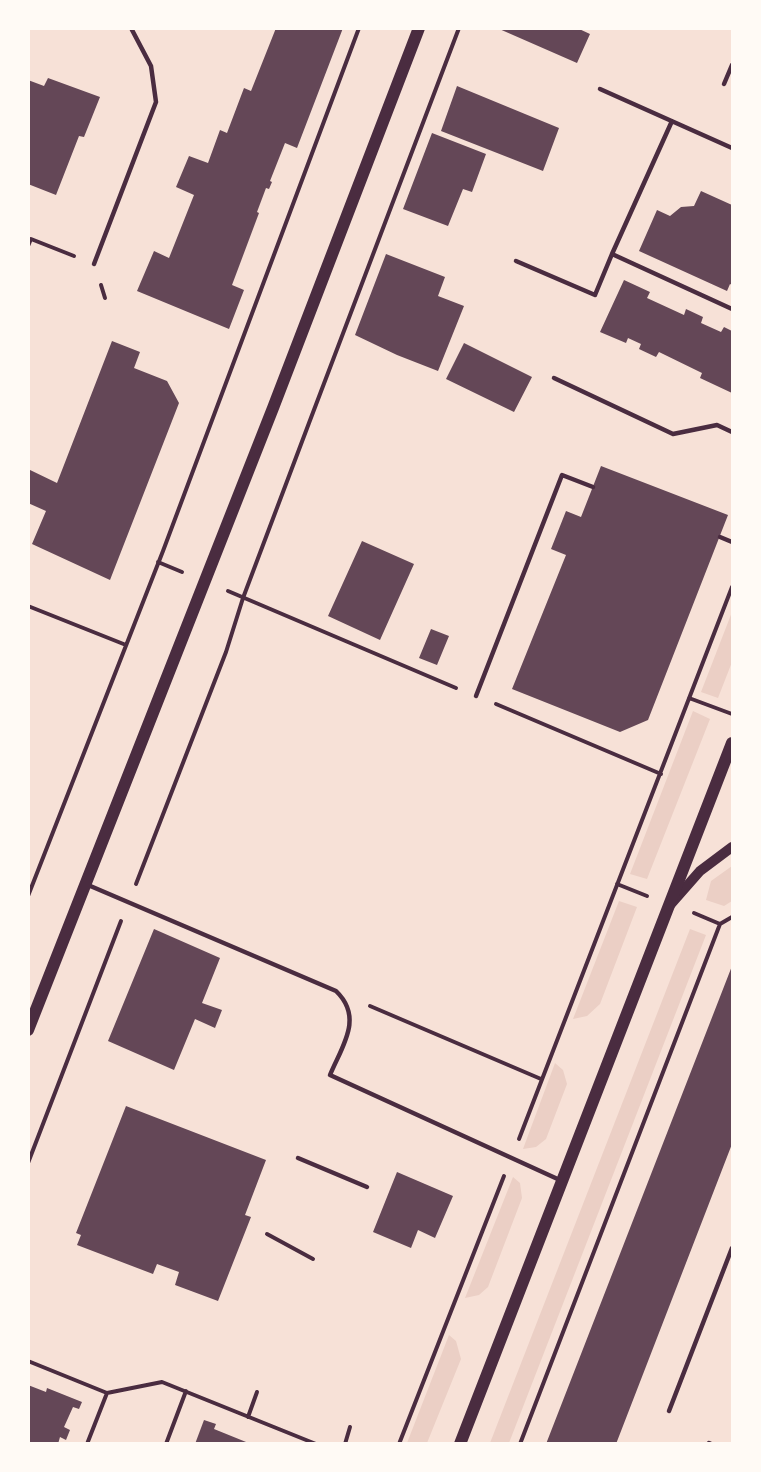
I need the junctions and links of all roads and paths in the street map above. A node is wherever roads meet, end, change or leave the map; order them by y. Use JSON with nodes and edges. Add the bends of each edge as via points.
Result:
{"nodes":[{"id":1,"x":131,"y":28,"type":"edge"},
{"id":2,"x":359,"y":28,"type":"edge"},
{"id":3,"x":419,"y":28,"type":"edge"},
{"id":4,"x":459,"y":28,"type":"edge"},
{"id":5,"x":732,"y":65,"type":"edge"},
{"id":6,"x":724,"y":84,"type":"dead end"},
{"id":7,"x":600,"y":89,"type":"dead end"},
{"id":8,"x":672,"y":120,"type":"junction"},
{"id":9,"x":732,"y":148,"type":"edge"},
{"id":10,"x":28,"y":246,"type":"edge"},
{"id":11,"x":612,"y":254,"type":"junction"},
{"id":12,"x":516,"y":261,"type":"dead end"},
{"id":13,"x":94,"y":264,"type":"joint"},
{"id":14,"x":732,"y":309,"type":"edge"},
{"id":15,"x":554,"y":378,"type":"dead end"},
{"id":16,"x":732,"y":432,"type":"edge"},
{"id":17,"x":593,"y":487,"type":"dead end"},
{"id":18,"x":720,"y":537,"type":"dead end"},
{"id":19,"x":732,"y":542,"type":"edge"},
{"id":20,"x":158,"y":562,"type":"junction"},
{"id":21,"x":206,"y":581,"type":"junction"},
{"id":22,"x":732,"y":587,"type":"edge"},
{"id":23,"x":243,"y":598,"type":"junction"},
{"id":24,"x":28,"y":606,"type":"edge"},
{"id":25,"x":126,"y":645,"type":"junction"},
{"id":26,"x":476,"y":696,"type":"junction"},
{"id":27,"x":689,"y":698,"type":"junction"},
{"id":28,"x":732,"y":714,"type":"edge"},
{"id":29,"x":732,"y":743,"type":"edge"},
{"id":30,"x":661,"y":774,"type":"junction"},
{"id":31,"x":732,"y":847,"type":"edge"},
{"id":32,"x":85,"y":884,"type":"junction"},
{"id":33,"x":28,"y":896,"type":"edge"},
{"id":34,"x":129,"y":902,"type":"junction"},
{"id":35,"x":670,"y":905,"type":"junction"},
{"id":36,"x":732,"y":916,"type":"edge"},
{"id":37,"x":336,"y":991,"type":"junction"},
{"id":38,"x":28,"y":1030,"type":"edge"},
{"id":39,"x":541,"y":1079,"type":"junction"},
{"id":40,"x":298,"y":1158,"type":"dead end"},
{"id":41,"x":511,"y":1159,"type":"junction"},
{"id":42,"x":28,"y":1163,"type":"edge"},
{"id":43,"x":562,"y":1181,"type":"junction"},
{"id":44,"x":367,"y":1187,"type":"dead end"},
{"id":45,"x":267,"y":1234,"type":"dead end"},
{"id":46,"x":732,"y":1248,"type":"edge"},
{"id":47,"x":313,"y":1259,"type":"dead end"},
{"id":48,"x":28,"y":1361,"type":"edge"},
{"id":49,"x":186,"y":1391,"type":"junction"},
{"id":50,"x":257,"y":1392,"type":"dead end"},
{"id":51,"x":107,"y":1393,"type":"junction"},
{"id":52,"x":669,"y":1411,"type":"dead end"},
{"id":53,"x":248,"y":1417,"type":"junction"},
{"id":54,"x":350,"y":1427,"type":"dead end"},
{"id":55,"x":87,"y":1443,"type":"edge"},
{"id":56,"x":166,"y":1443,"type":"edge"},
{"id":57,"x":316,"y":1443,"type":"edge"},
{"id":58,"x":345,"y":1443,"type":"edge"},
{"id":59,"x":399,"y":1443,"type":"edge"},
{"id":60,"x":460,"y":1443,"type":"edge"},
{"id":61,"x":520,"y":1443,"type":"edge"}],
"edges":[{"from":1,"to":13,"type":"lane","via":[[151,66],[156,102]]},
{"from":2,"to":20,"type":"path"},
{"from":3,"to":21,"type":"main road"},
{"from":4,"to":23,"type":"path"},
{"from":5,"to":6,"type":"lane"},
{"from":7,"to":8,"type":"lane"},
{"from":8,"to":9,"type":"lane"},
{"from":8,"to":11,"type":"lane"},
{"from":10,"to":13,"type":"path","via":[[31,239]]},
{"from":11,"to":12,"type":"lane","via":[[595,295]]},
{"from":11,"to":14,"type":"lane"},
{"from":15,"to":16,"type":"lane","via":[[673,434],[717,425]]},
{"from":17,"to":26,"type":"lane","via":[[562,475]]},
{"from":18,"to":19,"type":"lane"},
{"from":20,"to":21,"type":"path"},
{"from":20,"to":25,"type":"path"},
{"from":21,"to":23,"type":"path"},
{"from":21,"to":32,"type":"main road"},
{"from":22,"to":27,"type":"path"},
{"from":23,"to":26,"type":"path"},
{"from":23,"to":34,"type":"path","via":[[226,652]]},
{"from":24,"to":25,"type":"path"},
{"from":25,"to":33,"type":"path"},
{"from":26,"to":30,"type":"path"},
{"from":27,"to":28,"type":"path"},
{"from":27,"to":30,"type":"path"},
{"from":29,"to":35,"type":"main road"},
{"from":30,"to":39,"type":"path"},
{"from":31,"to":35,"type":"street","via":[[700,871]]},
{"from":32,"to":34,"type":"lane"},
{"from":32,"to":38,"type":"main road"},
{"from":34,"to":37,"type":"lane"},
{"from":34,"to":42,"type":"path"},
{"from":35,"to":43,"type":"main road"},
{"from":36,"to":61,"type":"path","via":[[720,924]]},
{"from":37,"to":39,"type":"path"},
{"from":37,"to":41,"type":"lane","via":[[351,1012],[350,1027],[330,1075]]},
{"from":39,"to":41,"type":"path"},
{"from":40,"to":44,"type":"lane"},
{"from":41,"to":43,"type":"lane"},
{"from":41,"to":59,"type":"path"},
{"from":43,"to":60,"type":"main road"},
{"from":45,"to":47,"type":"path"},
{"from":46,"to":52,"type":"lane"},
{"from":48,"to":51,"type":"path"},
{"from":49,"to":51,"type":"path","via":[[162,1382]]},
{"from":49,"to":53,"type":"path"},
{"from":49,"to":56,"type":"path"},
{"from":50,"to":53,"type":"path"},
{"from":51,"to":55,"type":"path"},
{"from":53,"to":57,"type":"path"},
{"from":54,"to":58,"type":"path"}]}
